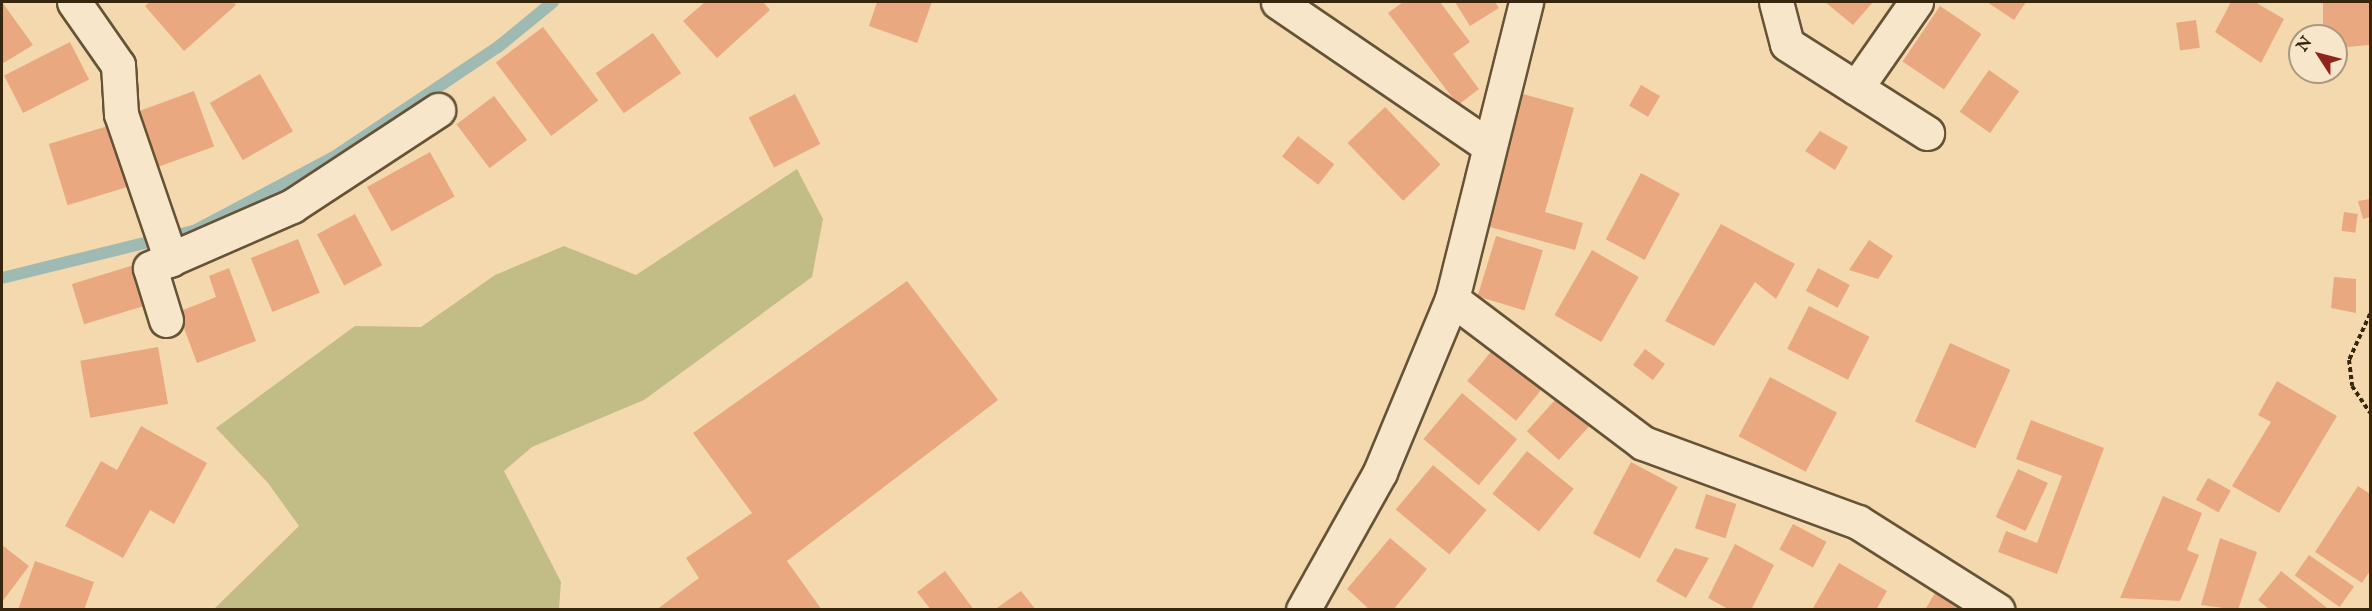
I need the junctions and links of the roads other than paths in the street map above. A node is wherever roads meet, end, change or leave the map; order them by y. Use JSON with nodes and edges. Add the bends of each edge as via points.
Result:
{"nodes":[{"id":1,"x":74,"y":2,"type":"edge"},
{"id":2,"x":1278,"y":2,"type":"edge"},
{"id":3,"x":1526,"y":2,"type":"edge"},
{"id":4,"x":1776,"y":2,"type":"edge"},
{"id":5,"x":1916,"y":2,"type":"edge"},
{"id":6,"x":1856,"y":88,"type":"junction"},
{"id":7,"x":438,"y":110,"type":"dead end"},
{"id":8,"x":1928,"y":133,"type":"dead end"},
{"id":9,"x":1488,"y":145,"type":"junction"},
{"id":10,"x":166,"y":246,"type":"junction"},
{"id":11,"x":1452,"y":299,"type":"junction"},
{"id":12,"x":166,"y":320,"type":"dead end"},
{"id":13,"x":1303,"y":609,"type":"edge"},
{"id":14,"x":1997,"y":609,"type":"edge"}],
"edges":[{"from":1,"to":10,"type":"street","via":[[118,65],[121,114]]},
{"from":2,"to":9,"type":"street"},
{"from":3,"to":9,"type":"street"},
{"from":4,"to":6,"type":"street","via":[[1787,44]]},
{"from":5,"to":6,"type":"street"},
{"from":6,"to":8,"type":"street"},
{"from":7,"to":10,"type":"street","via":[[292,206]]},
{"from":9,"to":11,"type":"street"},
{"from":10,"to":12,"type":"street","via":[[150,268]]},
{"from":11,"to":13,"type":"street","via":[[1380,472]]},
{"from":11,"to":14,"type":"street","via":[[1643,443],[1858,522]]}]}
